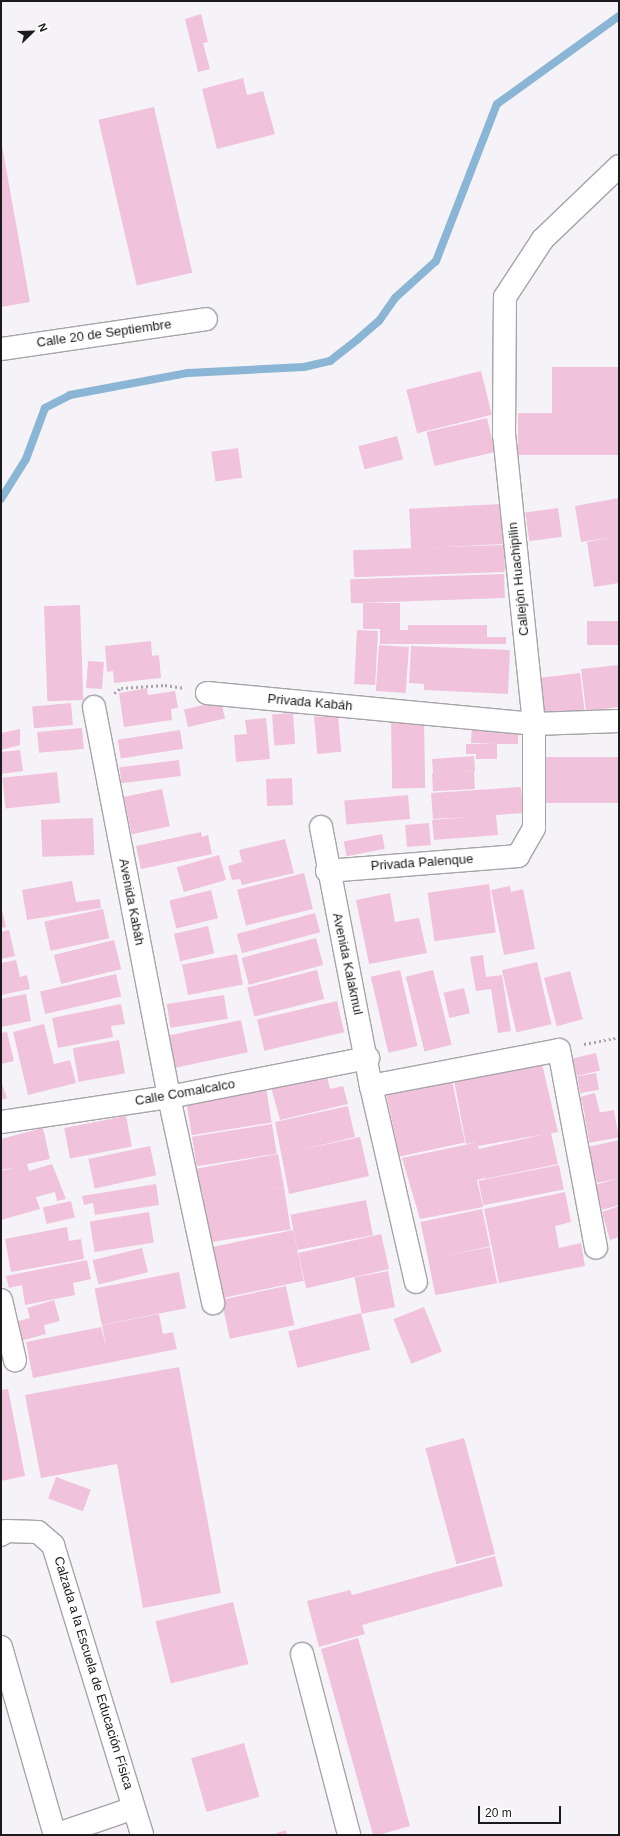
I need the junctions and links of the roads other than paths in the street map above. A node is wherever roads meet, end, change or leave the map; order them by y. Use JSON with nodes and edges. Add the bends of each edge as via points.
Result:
{"nodes":[{"id":1,"x":619,"y":166,"type":"edge"},
{"id":2,"x":206,"y":319,"type":"dead end"},
{"id":3,"x":1,"y":349,"type":"edge"},
{"id":4,"x":207,"y":693,"type":"road end"},
{"id":5,"x":94,"y":708,"type":"road end"},
{"id":6,"x":619,"y":721,"type":"edge"},
{"id":7,"x":534,"y":724,"type":"junction"},
{"id":8,"x":321,"y":827,"type":"dead end"},
{"id":9,"x":518,"y":856,"type":"joint"},
{"id":10,"x":326,"y":871,"type":"junction"},
{"id":11,"x":368,"y":1058,"type":"junction"},
{"id":12,"x":371,"y":1086,"type":"junction"},
{"id":13,"x":169,"y":1097,"type":"junction"},
{"id":14,"x":1,"y":1122,"type":"edge"},
{"id":15,"x":596,"y":1248,"type":"dead end"},
{"id":16,"x":416,"y":1282,"type":"dead end"},
{"id":17,"x":1,"y":1300,"type":"edge"},
{"id":18,"x":213,"y":1303,"type":"dead end"},
{"id":19,"x":15,"y":1360,"type":"dead end"},
{"id":20,"x":1,"y":1535,"type":"edge"},
{"id":21,"x":1,"y":1647,"type":"edge"},
{"id":22,"x":302,"y":1654,"type":"dead end"},
{"id":23,"x":134,"y":1808,"type":"junction"},
{"id":24,"x":55,"y":1835,"type":"edge"},
{"id":25,"x":142,"y":1835,"type":"edge"},
{"id":26,"x":349,"y":1835,"type":"edge"}],
"edges":[{"from":1,"to":7,"type":"street","name":"Callejón Huachipilin","via":[[543,239],[505,297],[504,435]]},
{"from":2,"to":3,"type":"street","name":"Calle 20 de Septiembre"},
{"from":4,"to":7,"type":"street","name":"Privada Kabáh"},
{"from":5,"to":13,"type":"street","name":"Avenida Kabáh"},
{"from":6,"to":7,"type":"street","name":"Privada Kabáh"},
{"from":7,"to":9,"type":"street","name":"Callejón Huachipilin","via":[[534,828]]},
{"from":8,"to":10,"type":"street","name":"Avenida Kalakmul"},
{"from":9,"to":10,"type":"street","name":"Privada Palenque"},
{"from":10,"to":11,"type":"street","name":"Avenida Kalakmul"},
{"from":11,"to":12,"type":"street","name":"Avenida Kalakmul"},
{"from":11,"to":13,"type":"street","name":"Calle Comalcalco"},
{"from":12,"to":15,"type":"street","via":[[560,1050]]},
{"from":12,"to":16,"type":"street","name":"Avenida Kalakmul"},
{"from":13,"to":14,"type":"street","name":"Calle Comalcalco"},
{"from":13,"to":18,"type":"street","name":"Avenida Kabáh"},
{"from":17,"to":19,"type":"street"},
{"from":20,"to":23,"type":"street","name":"Calzada a la Escuela de Educación Física","via":[[6,1531],[38,1532],[53,1545]]},
{"from":21,"to":24,"type":"street"},
{"from":22,"to":26,"type":"street"},
{"from":23,"to":24,"type":"street"},
{"from":23,"to":25,"type":"street","name":"Calzada a la Escuela de Educación Física"}]}
